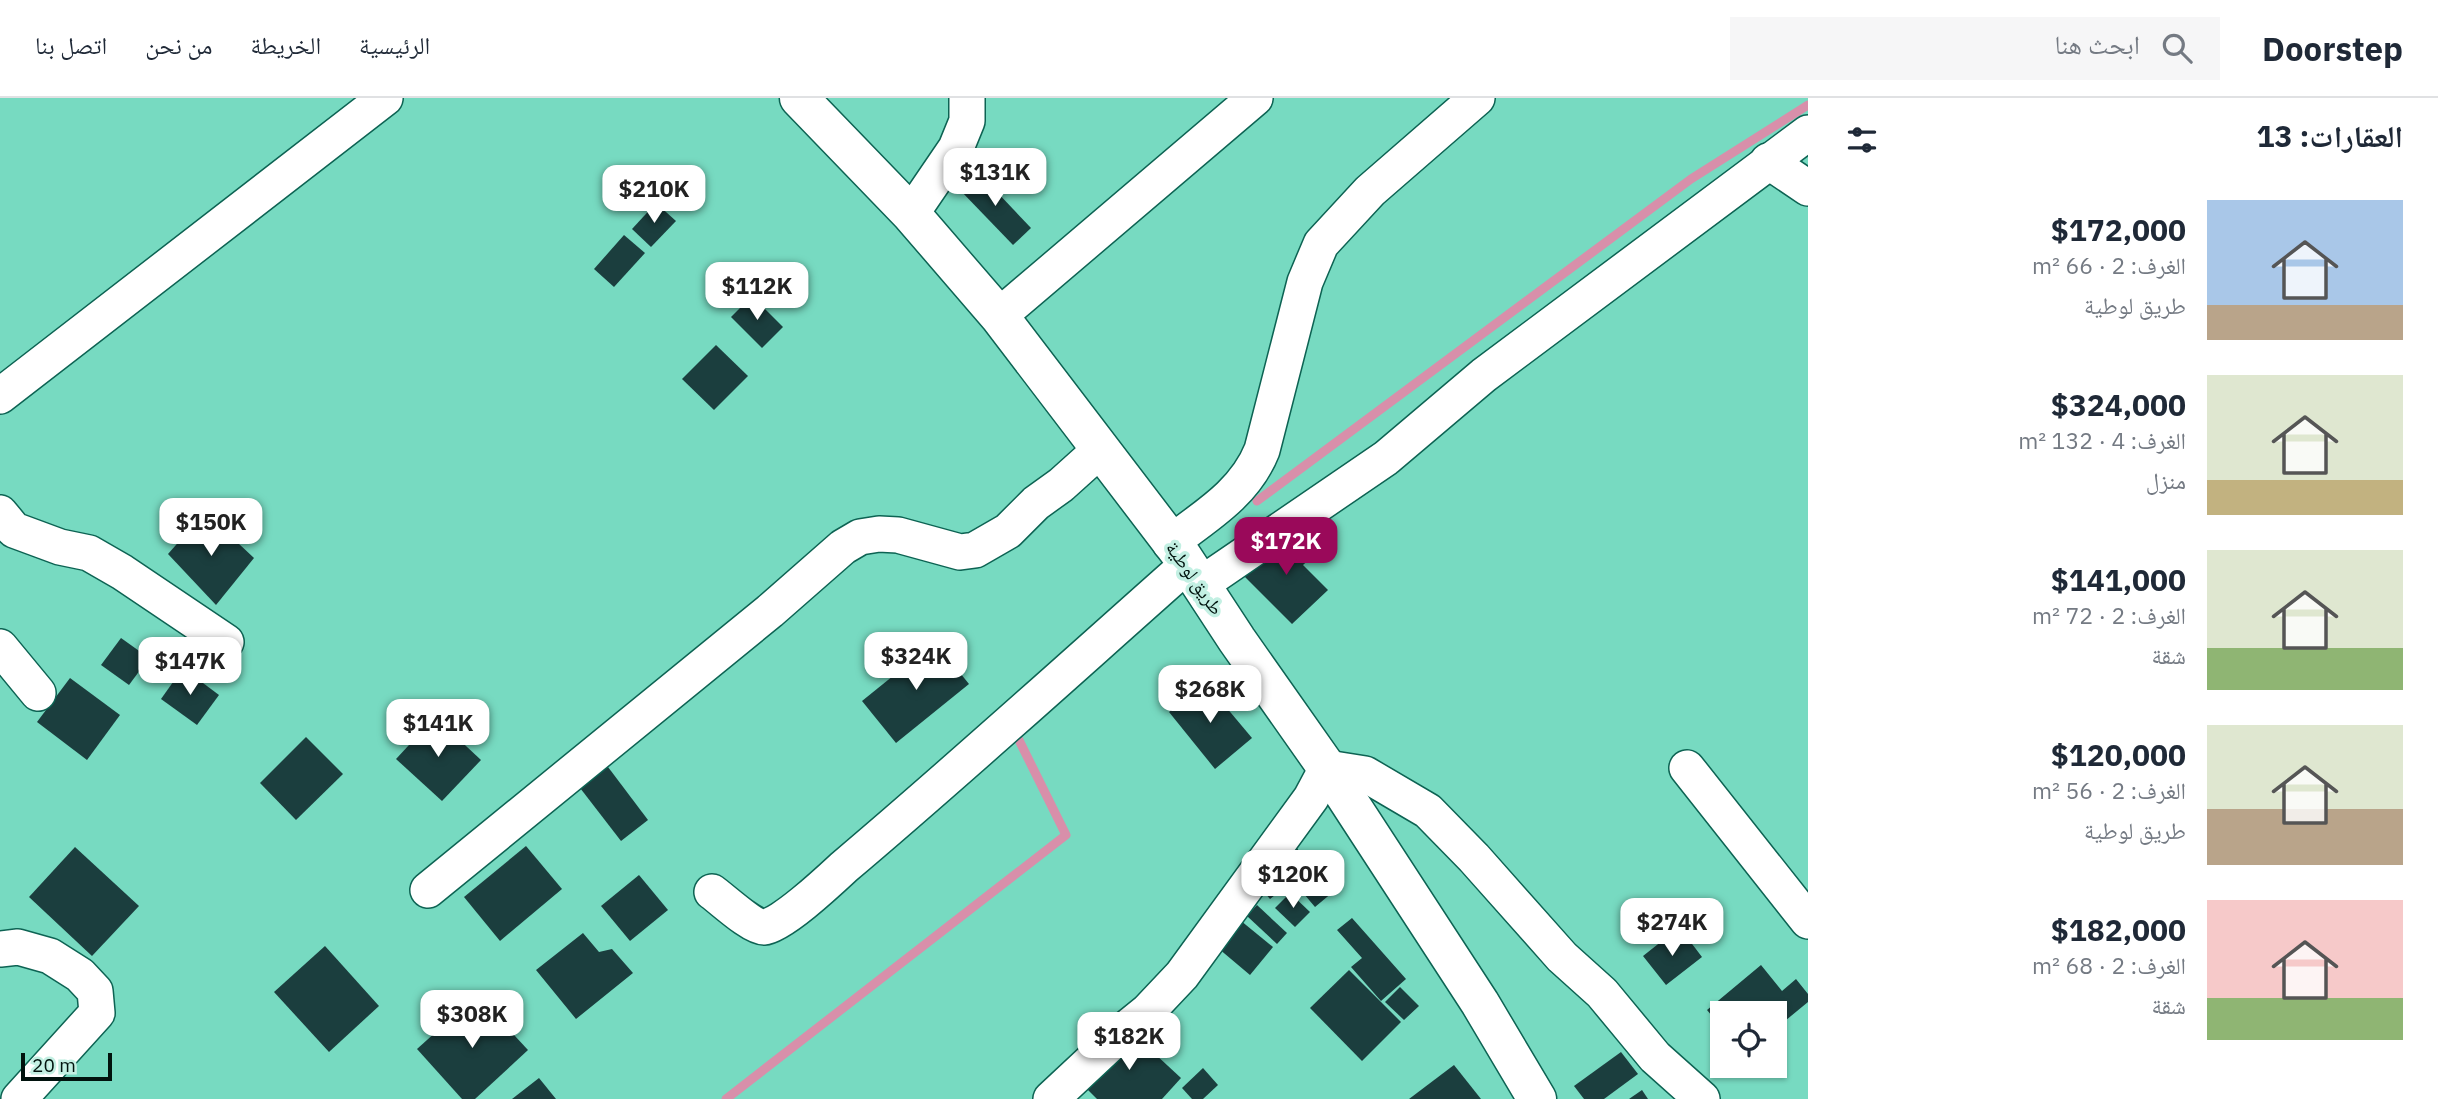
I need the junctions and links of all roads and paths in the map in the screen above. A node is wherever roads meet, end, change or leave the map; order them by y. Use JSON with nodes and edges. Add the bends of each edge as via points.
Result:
{"nodes":[{"id":1,"x":385,"y":98,"type":"edge"},
{"id":2,"x":799,"y":98,"type":"edge"},
{"id":3,"x":967,"y":98,"type":"edge"},
{"id":4,"x":1255,"y":98,"type":"edge"},
{"id":5,"x":1477,"y":98,"type":"edge"},
{"id":6,"x":1808,"y":133,"type":"edge"},
{"id":7,"x":1768,"y":161,"type":"junction"},
{"id":8,"x":1808,"y":188,"type":"edge"},
{"id":9,"x":911,"y":214,"type":"junction"},
{"id":10,"x":999,"y":316,"type":"junction"},
{"id":11,"x":0,"y":396,"type":"edge"},
{"id":12,"x":1101,"y":449,"type":"junction"},
{"id":13,"x":0,"y":513,"type":"edge"},
{"id":14,"x":1186,"y":564,"type":"junction"},
{"id":15,"x":226,"y":642,"type":"dead end"},
{"id":16,"x":0,"y":647,"type":"edge"},
{"id":17,"x":38,"y":693,"type":"dead end"},
{"id":18,"x":1327,"y":768,"type":"junction"},
{"id":19,"x":1687,"y":768,"type":"dead end"},
{"id":20,"x":428,"y":890,"type":"dead end"},
{"id":21,"x":712,"y":892,"type":"dead end"},
{"id":22,"x":1808,"y":921,"type":"edge"},
{"id":23,"x":0,"y":949,"type":"edge"},
{"id":24,"x":19,"y":1099,"type":"edge"},
{"id":25,"x":1051,"y":1099,"type":"edge"},
{"id":26,"x":1538,"y":1099,"type":"edge"},
{"id":27,"x":1702,"y":1099,"type":"edge"}],
"edges":[{"from":1,"to":11,"type":"street"},
{"from":2,"to":9,"type":"main road","name":"طريق لوطية"},
{"from":3,"to":9,"type":"street","via":[[967,121],[956,148]]},
{"from":4,"to":10,"type":"street"},
{"from":5,"to":14,"type":"street","via":[[1370,191],[1321,244],[1305,282],[1255,468]]},
{"from":6,"to":7,"type":"street"},
{"from":7,"to":8,"type":"street"},
{"from":7,"to":14,"type":"street","via":[[1484,375],[1386,458]]},
{"from":9,"to":10,"type":"main road","name":"طريق لوطية"},
{"from":10,"to":12,"type":"main road","name":"طريق لوطية"},
{"from":12,"to":14,"type":"main road","name":"طريق لوطية"},
{"from":12,"to":20,"type":"street","via":[[1008,531],[975,550],[960,552],[879,534],[860,537],[843,547]]},
{"from":13,"to":15,"type":"street","via":[[14,530],[100,559]]},
{"from":14,"to":18,"type":"main road","name":"طريق لوطية"},
{"from":14,"to":21,"type":"street","via":[[864,850],[773,924],[754,924]]},
{"from":16,"to":17,"type":"street"},
{"from":18,"to":25,"type":"street","via":[[1311,798],[1182,975]]},
{"from":18,"to":26,"type":"main road","name":"طريق لوطية"},
{"from":18,"to":27,"type":"street","via":[[1365,774],[1428,811],[1562,957],[1602,993],[1655,1057]]},
{"from":19,"to":22,"type":"street"},
{"from":23,"to":24,"type":"street","via":[[18,947],[50,956],[95,991],[97,1013]]}]}
